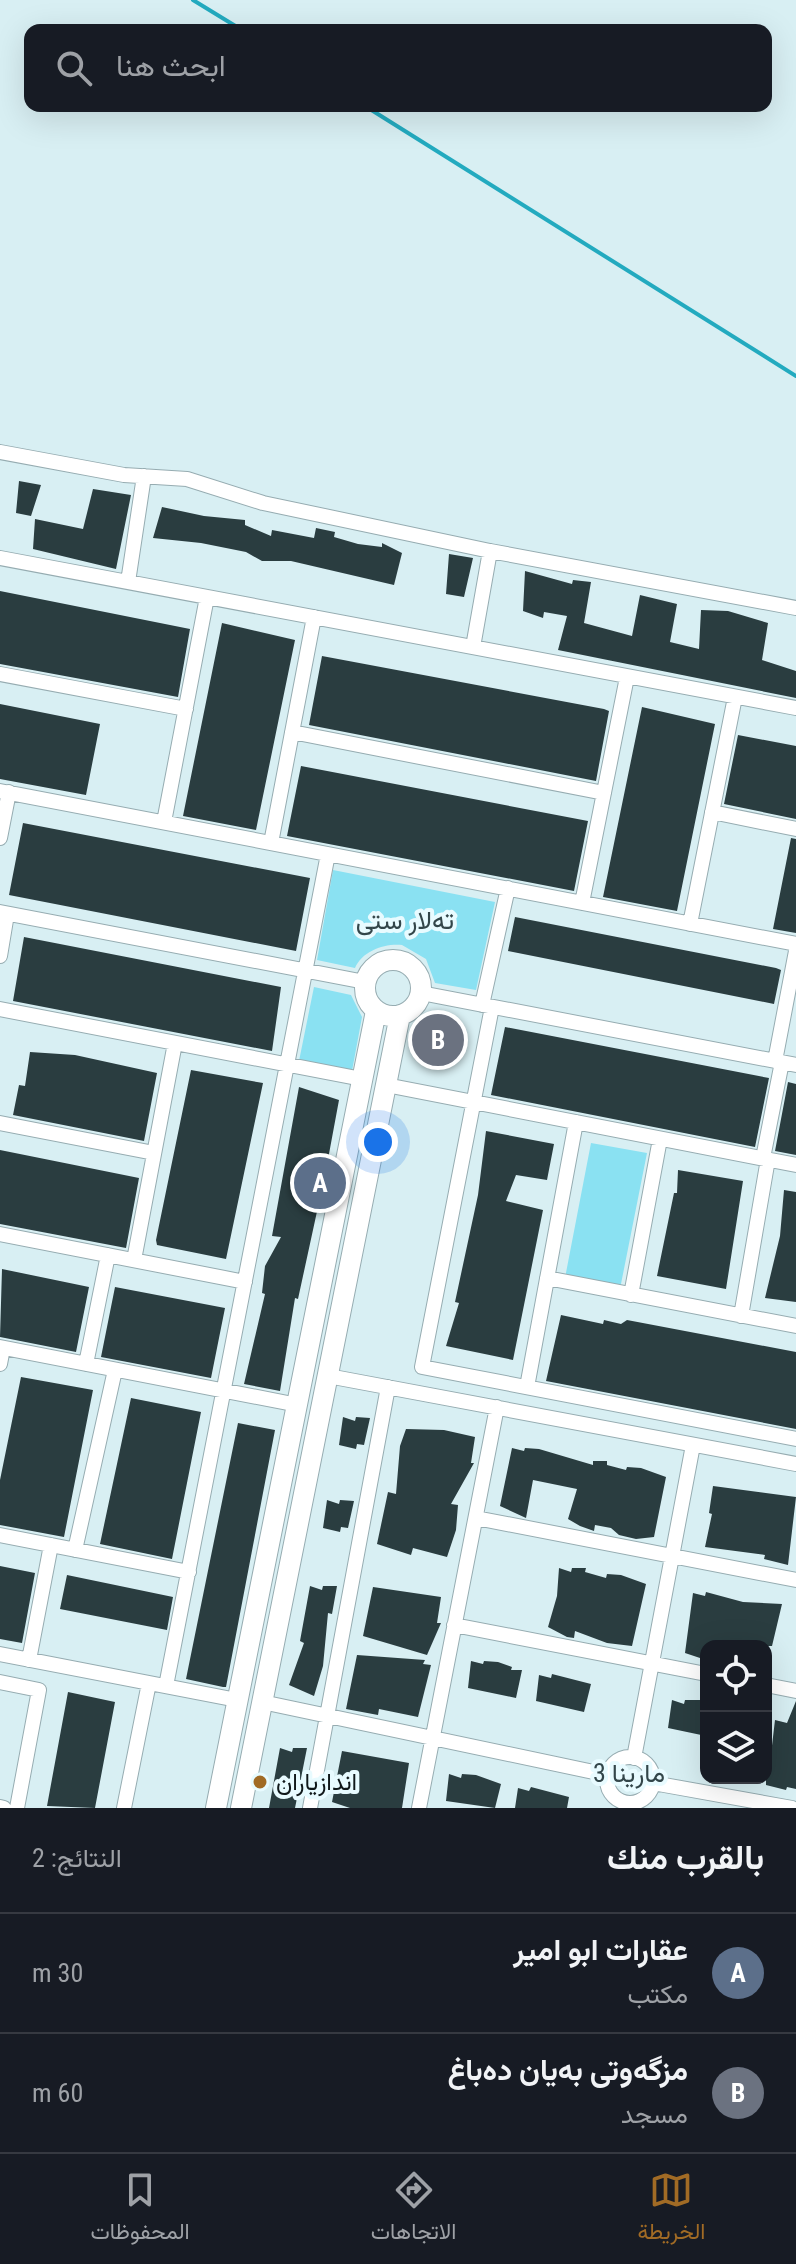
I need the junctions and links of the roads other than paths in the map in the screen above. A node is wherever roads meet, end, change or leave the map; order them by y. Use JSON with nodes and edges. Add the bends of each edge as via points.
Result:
{"nodes":[{"id":1,"x":0,"y":452,"type":"edge"},
{"id":2,"x":144,"y":476,"type":"junction"},
{"id":3,"x":490,"y":551,"type":"junction"},
{"id":4,"x":0,"y":558,"type":"edge"},
{"id":5,"x":128,"y":582,"type":"junction"},
{"id":6,"x":207,"y":597,"type":"junction"},
{"id":7,"x":796,"y":608,"type":"edge"},
{"id":8,"x":314,"y":617,"type":"junction"},
{"id":9,"x":473,"y":647,"type":"junction"},
{"id":10,"x":0,"y":674,"type":"edge"},
{"id":11,"x":627,"y":677,"type":"junction"},
{"id":12,"x":735,"y":697,"type":"junction"},
{"id":13,"x":796,"y":708,"type":"edge"},
{"id":14,"x":186,"y":709,"type":"junction"},
{"id":15,"x":292,"y":732,"type":"junction"},
{"id":16,"x":4,"y":792,"type":"edge"},
{"id":17,"x":604,"y":793,"type":"junction"},
{"id":18,"x":712,"y":812,"type":"junction"},
{"id":19,"x":164,"y":822,"type":"junction"},
{"id":20,"x":796,"y":829,"type":"edge"},
{"id":21,"x":0,"y":838,"type":"edge"},
{"id":22,"x":271,"y":843,"type":"junction"},
{"id":23,"x":328,"y":854,"type":"junction"},
{"id":24,"x":508,"y":888,"type":"junction"},
{"id":25,"x":582,"y":903,"type":"junction"},
{"id":26,"x":4,"y":913,"type":"edge"},
{"id":27,"x":690,"y":924,"type":"junction"},
{"id":28,"x":796,"y":944,"type":"edge"},
{"id":29,"x":796,"y":951,"type":"edge"},
{"id":30,"x":0,"y":956,"type":"edge"},
{"id":31,"x":304,"y":970,"type":"junction"},
{"id":32,"x":365,"y":982,"type":"junction"},
{"id":33,"x":421,"y":993,"type":"junction"},
{"id":34,"x":487,"y":1006,"type":"junction"},
{"id":35,"x":0,"y":1009,"type":"edge"},
{"id":36,"x":376,"y":1011,"type":"junction"},
{"id":37,"x":400,"y":1015,"type":"junction"},
{"id":38,"x":175,"y":1043,"type":"junction"},
{"id":39,"x":784,"y":1063,"type":"edge"},
{"id":40,"x":286,"y":1065,"type":"junction"},
{"id":41,"x":362,"y":1079,"type":"junction"},
{"id":42,"x":386,"y":1085,"type":"junction"},
{"id":43,"x":473,"y":1102,"type":"junction"},
{"id":44,"x":576,"y":1122,"type":"junction"},
{"id":45,"x":0,"y":1123,"type":"edge"},
{"id":46,"x":660,"y":1139,"type":"junction"},
{"id":47,"x":154,"y":1153,"type":"junction"},
{"id":48,"x":765,"y":1159,"type":"junction"},
{"id":49,"x":796,"y":1165,"type":"edge"},
{"id":50,"x":0,"y":1234,"type":"edge"},
{"id":51,"x":108,"y":1255,"type":"junction"},
{"id":52,"x":134,"y":1260,"type":"junction"},
{"id":53,"x":547,"y":1278,"type":"junction"},
{"id":54,"x":245,"y":1282,"type":"junction"},
{"id":55,"x":631,"y":1295,"type":"junction"},
{"id":56,"x":741,"y":1316,"type":"junction"},
{"id":57,"x":796,"y":1326,"type":"edge"},
{"id":58,"x":2,"y":1348,"type":"edge"},
{"id":59,"x":0,"y":1364,"type":"edge"},
{"id":60,"x":86,"y":1364,"type":"junction"},
{"id":61,"x":115,"y":1370,"type":"junction"},
{"id":62,"x":328,"y":1376,"type":"junction"},
{"id":63,"x":388,"y":1387,"type":"junction"},
{"id":64,"x":527,"y":1387,"type":"junction"},
{"id":65,"x":224,"y":1391,"type":"junction"},
{"id":66,"x":298,"y":1405,"type":"junction"},
{"id":67,"x":497,"y":1407,"type":"junction"},
{"id":68,"x":796,"y":1439,"type":"edge"},
{"id":69,"x":693,"y":1445,"type":"junction"},
{"id":70,"x":796,"y":1464,"type":"edge"},
{"id":71,"x":476,"y":1518,"type":"junction"},
{"id":72,"x":0,"y":1535,"type":"edge"},
{"id":73,"x":51,"y":1545,"type":"junction"},
{"id":74,"x":75,"y":1550,"type":"junction"},
{"id":75,"x":268,"y":1552,"type":"junction"},
{"id":76,"x":672,"y":1556,"type":"junction"},
{"id":77,"x":291,"y":1558,"type":"junction"},
{"id":78,"x":189,"y":1572,"type":"junction"},
{"id":79,"x":796,"y":1580,"type":"edge"},
{"id":80,"x":454,"y":1625,"type":"junction"},
{"id":81,"x":0,"y":1654,"type":"edge"},
{"id":82,"x":29,"y":1660,"type":"junction"},
{"id":83,"x":652,"y":1663,"type":"junction"},
{"id":84,"x":700,"y":1673,"type":"edge"},
{"id":85,"x":0,"y":1682,"type":"edge"},
{"id":86,"x":149,"y":1683,"type":"junction"},
{"id":87,"x":166,"y":1686,"type":"junction"},
{"id":88,"x":772,"y":1686,"type":"edge"},
{"id":89,"x":796,"y":1691,"type":"edge"},
{"id":90,"x":237,"y":1700,"type":"junction"},
{"id":91,"x":262,"y":1702,"type":"junction"},
{"id":92,"x":327,"y":1716,"type":"junction"},
{"id":93,"x":432,"y":1738,"type":"junction"},
{"id":94,"x":634,"y":1758,"type":"junction"},
{"id":95,"x":608,"y":1775,"type":"junction"},
{"id":96,"x":653,"y":1783,"type":"junction"},
{"id":97,"x":626,"y":1805,"type":"edge"},
{"id":98,"x":17,"y":1808,"type":"edge"},
{"id":99,"x":124,"y":1808,"type":"edge"},
{"id":100,"x":216,"y":1808,"type":"edge"},
{"id":101,"x":241,"y":1808,"type":"edge"},
{"id":102,"x":310,"y":1808,"type":"edge"},
{"id":103,"x":419,"y":1808,"type":"edge"},
{"id":104,"x":792,"y":1808,"type":"edge"}],
"edges":[{"from":1,"to":2,"type":"street"},
{"from":2,"to":3,"type":"street","via":[[187,479],[263,503]]},
{"from":2,"to":5,"type":"street"},
{"from":3,"to":7,"type":"street"},
{"from":3,"to":9,"type":"street"},
{"from":4,"to":5,"type":"street"},
{"from":5,"to":6,"type":"street"},
{"from":6,"to":8,"type":"street"},
{"from":6,"to":14,"type":"street"},
{"from":8,"to":9,"type":"street"},
{"from":8,"to":15,"type":"street"},
{"from":9,"to":11,"type":"street"},
{"from":10,"to":14,"type":"street"},
{"from":11,"to":12,"type":"street"},
{"from":11,"to":17,"type":"street"},
{"from":12,"to":13,"type":"street"},
{"from":12,"to":18,"type":"street"},
{"from":14,"to":19,"type":"street"},
{"from":15,"to":17,"type":"street"},
{"from":15,"to":22,"type":"street"},
{"from":16,"to":19,"type":"street"},
{"from":16,"to":21,"type":"street"},
{"from":17,"to":25,"type":"street"},
{"from":18,"to":20,"type":"street"},
{"from":18,"to":27,"type":"street"},
{"from":19,"to":22,"type":"street"},
{"from":22,"to":23,"type":"street"},
{"from":23,"to":24,"type":"street"},
{"from":23,"to":31,"type":"street"},
{"from":24,"to":25,"type":"street"},
{"from":24,"to":34,"type":"street"},
{"from":25,"to":27,"type":"street"},
{"from":26,"to":30,"type":"street"},
{"from":26,"to":31,"type":"street"},
{"from":27,"to":28,"type":"street"},
{"from":29,"to":39,"type":"street"},
{"from":31,"to":32,"type":"street"},
{"from":31,"to":40,"type":"street"},
{"from":32,"to":33,"type":"street","via":[[377,964],[395,960],[412,967]]},
{"from":32,"to":36,"type":"street","via":[[365,996]]},
{"from":33,"to":34,"type":"street"},
{"from":33,"to":37,"type":"street"},
{"from":34,"to":39,"type":"street"},
{"from":34,"to":43,"type":"street"},
{"from":35,"to":38,"type":"street"},
{"from":36,"to":37,"type":"street"},
{"from":36,"to":41,"type":"street"},
{"from":37,"to":42,"type":"street"},
{"from":38,"to":40,"type":"street"},
{"from":38,"to":47,"type":"street"},
{"from":39,"to":48,"type":"street"},
{"from":40,"to":41,"type":"street"},
{"from":40,"to":54,"type":"street"},
{"from":41,"to":66,"type":"street"},
{"from":42,"to":43,"type":"street"},
{"from":42,"to":62,"type":"street"},
{"from":43,"to":44,"type":"street"},
{"from":43,"to":64,"type":"street","via":[[422,1367]]},
{"from":44,"to":46,"type":"street"},
{"from":44,"to":53,"type":"street"},
{"from":45,"to":47,"type":"street"},
{"from":46,"to":48,"type":"street"},
{"from":46,"to":55,"type":"street"},
{"from":47,"to":52,"type":"street"},
{"from":48,"to":49,"type":"street"},
{"from":48,"to":56,"type":"street"},
{"from":50,"to":51,"type":"street"},
{"from":51,"to":52,"type":"street"},
{"from":51,"to":60,"type":"street"},
{"from":52,"to":54,"type":"street"},
{"from":53,"to":55,"type":"street"},
{"from":53,"to":64,"type":"street"},
{"from":54,"to":65,"type":"street"},
{"from":55,"to":56,"type":"street"},
{"from":56,"to":57,"type":"street"},
{"from":58,"to":59,"type":"street"},
{"from":58,"to":60,"type":"street"},
{"from":60,"to":61,"type":"street"},
{"from":61,"to":65,"type":"street"},
{"from":61,"to":74,"type":"street"},
{"from":62,"to":63,"type":"street"},
{"from":62,"to":77,"type":"street"},
{"from":63,"to":67,"type":"street"},
{"from":63,"to":92,"type":"street"},
{"from":64,"to":68,"type":"street"},
{"from":65,"to":66,"type":"street"},
{"from":65,"to":78,"type":"street"},
{"from":66,"to":75,"type":"street"},
{"from":67,"to":69,"type":"street"},
{"from":67,"to":71,"type":"street"},
{"from":69,"to":70,"type":"street"},
{"from":69,"to":76,"type":"street"},
{"from":71,"to":76,"type":"street"},
{"from":71,"to":80,"type":"street"},
{"from":72,"to":73,"type":"street"},
{"from":73,"to":74,"type":"street"},
{"from":73,"to":82,"type":"street"},
{"from":74,"to":78,"type":"street"},
{"from":75,"to":77,"type":"street"},
{"from":75,"to":90,"type":"street"},
{"from":76,"to":79,"type":"street"},
{"from":76,"to":83,"type":"street"},
{"from":77,"to":91,"type":"street"},
{"from":78,"to":87,"type":"street"},
{"from":80,"to":83,"type":"street"},
{"from":80,"to":93,"type":"street"},
{"from":81,"to":82,"type":"street"},
{"from":82,"to":86,"type":"street"},
{"from":83,"to":84,"type":"street"},
{"from":83,"to":94,"type":"street"},
{"from":85,"to":98,"type":"street","via":[[39,1690]]},
{"from":86,"to":87,"type":"street"},
{"from":86,"to":99,"type":"street"},
{"from":87,"to":90,"type":"street"},
{"from":88,"to":89,"type":"street"},
{"from":90,"to":100,"type":"street"},
{"from":91,"to":92,"type":"street"},
{"from":91,"to":101,"type":"street"},
{"from":92,"to":93,"type":"street"},
{"from":92,"to":102,"type":"street"},
{"from":93,"to":95,"type":"street"},
{"from":93,"to":103,"type":"street"},
{"from":94,"to":95,"type":"street","via":[[615,1763]]},
{"from":94,"to":96,"type":"street","via":[[646,1764]]},
{"from":95,"to":97,"type":"street","via":[[614,1795]]},
{"from":96,"to":97,"type":"street","via":[[640,1800]]},
{"from":96,"to":104,"type":"street"}]}
